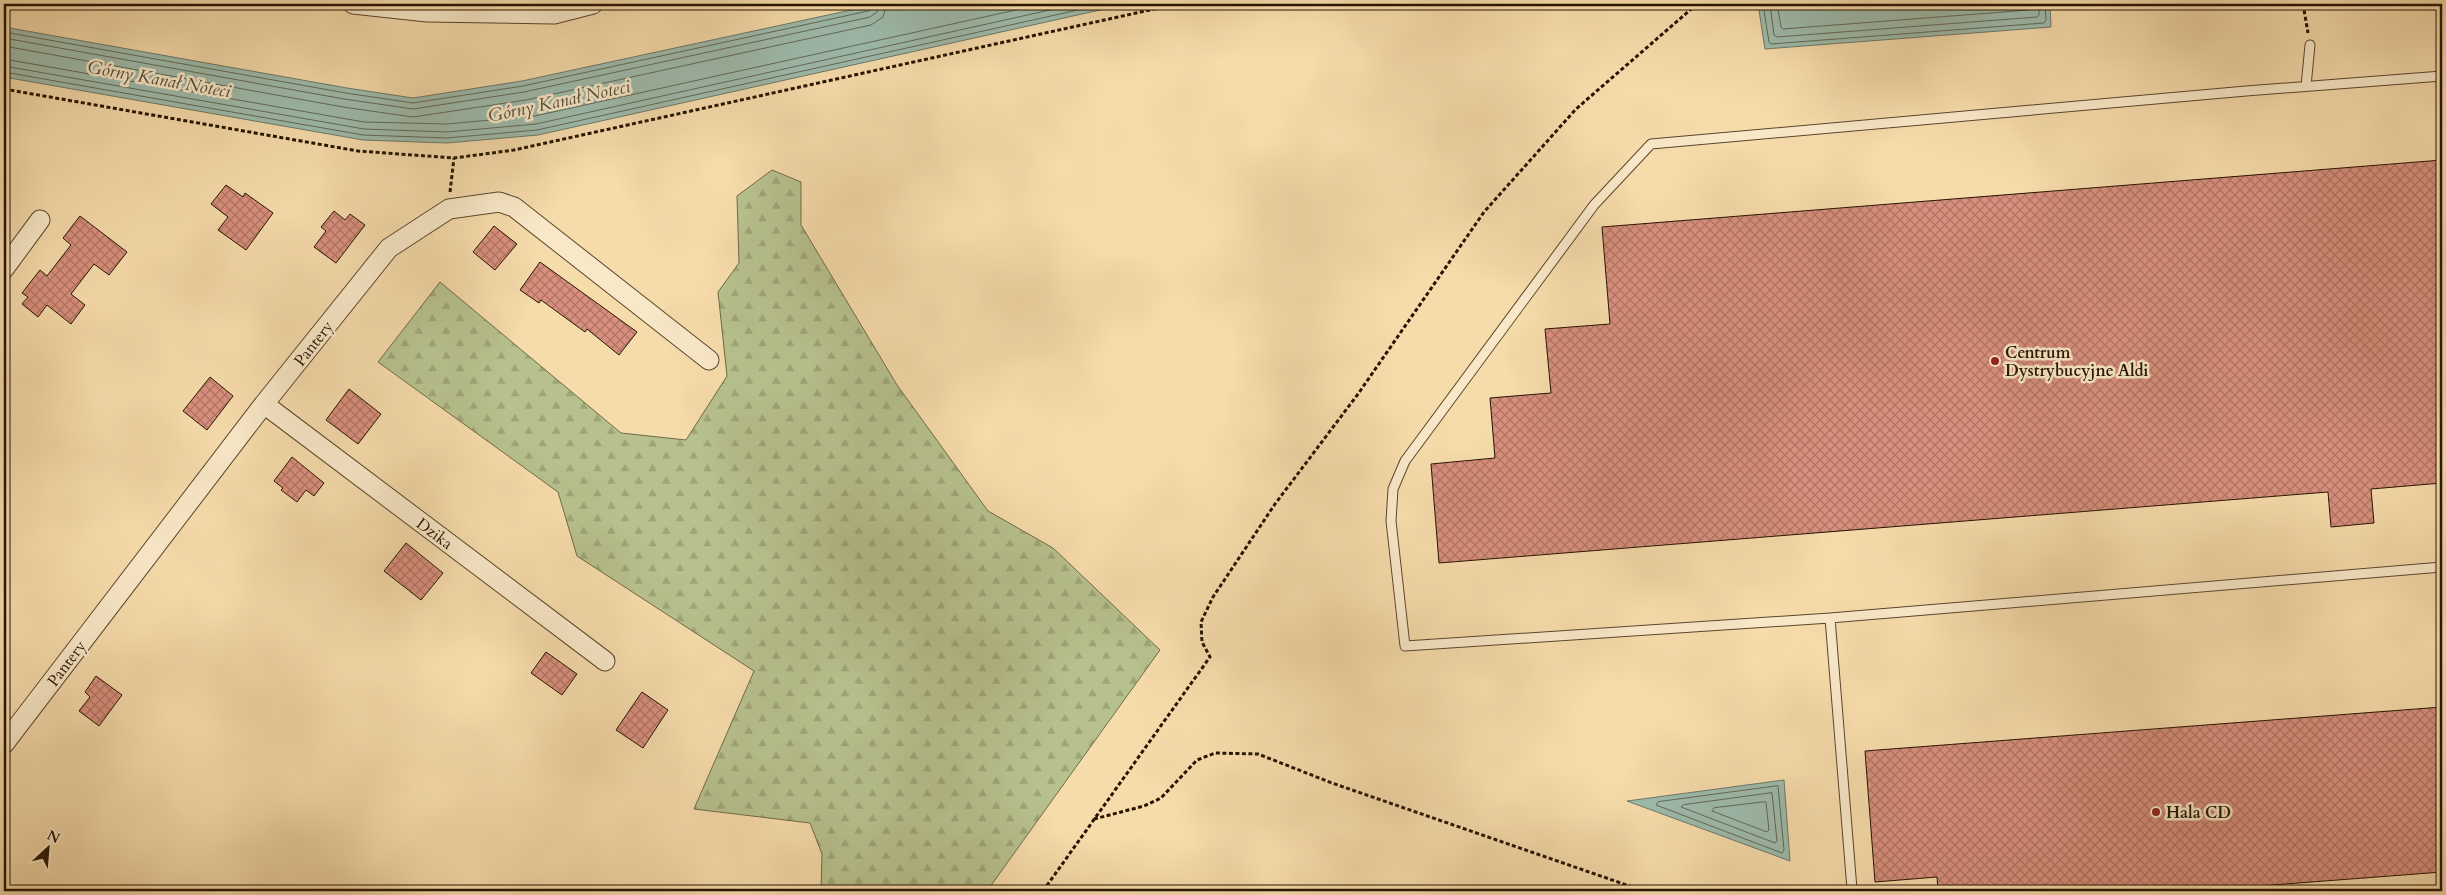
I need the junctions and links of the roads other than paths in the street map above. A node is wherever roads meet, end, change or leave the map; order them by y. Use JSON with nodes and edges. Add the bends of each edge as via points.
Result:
{"nodes":[{"id":1,"x":353,"y":4,"type":"edge"},
{"id":2,"x":593,"y":4,"type":"edge"},
{"id":3,"x":2310,"y":45,"type":"road end"},
{"id":4,"x":2442,"y":76,"type":"edge"},
{"id":5,"x":2306,"y":86,"type":"junction"},
{"id":6,"x":40,"y":220,"type":"dead end"},
{"id":7,"x":4,"y":269,"type":"edge"},
{"id":8,"x":709,"y":360,"type":"dead end"},
{"id":9,"x":264,"y":404,"type":"junction"},
{"id":10,"x":2442,"y":567,"type":"edge"},
{"id":11,"x":1830,"y":618,"type":"junction"},
{"id":12,"x":605,"y":661,"type":"dead end"},
{"id":13,"x":4,"y":744,"type":"edge"},
{"id":14,"x":1856,"y":891,"type":"edge"}],
"edges":[{"from":1,"to":2,"type":"street","via":[[427,12],[554,14]]},
{"from":3,"to":5,"type":"lane"},
{"from":4,"to":5,"type":"lane"},
{"from":5,"to":11,"type":"lane","via":[[1651,144],[1594,205],[1405,461],[1393,490],[1391,521],[1405,646]]},
{"from":6,"to":7,"type":"street"},
{"from":8,"to":9,"type":"street","name":"Pantery","via":[[514,207],[498,202],[449,209],[389,248]]},
{"from":9,"to":12,"type":"street","name":"Dzika"},
{"from":9,"to":13,"type":"street","name":"Pantery"},
{"from":10,"to":11,"type":"lane"},
{"from":11,"to":14,"type":"lane","via":[[1852,889]]}]}
